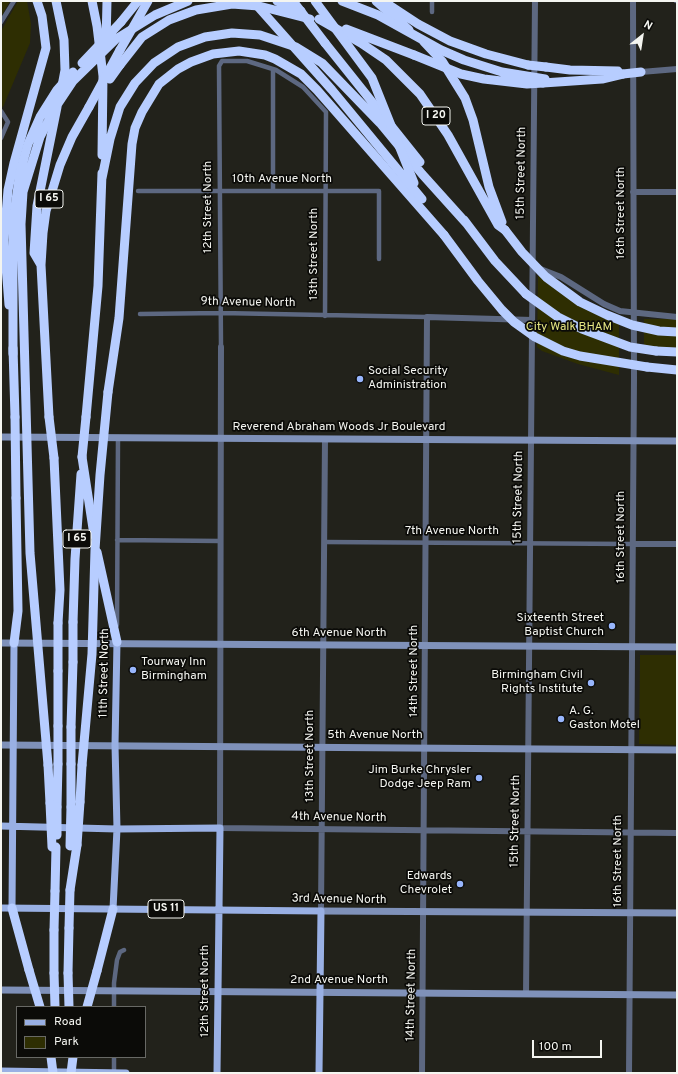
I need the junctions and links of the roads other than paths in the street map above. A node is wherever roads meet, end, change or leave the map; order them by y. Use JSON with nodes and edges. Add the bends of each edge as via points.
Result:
{"nodes":[{"id":1,"x":14,"y":1,"type":"edge"},
{"id":2,"x":37,"y":1,"type":"edge"},
{"id":3,"x":56,"y":1,"type":"edge"},
{"id":4,"x":92,"y":1,"type":"edge"},
{"id":5,"x":107,"y":1,"type":"edge"},
{"id":6,"x":138,"y":1,"type":"edge"},
{"id":7,"x":148,"y":1,"type":"edge"},
{"id":8,"x":188,"y":1,"type":"edge"},
{"id":9,"x":253,"y":1,"type":"edge"},
{"id":10,"x":277,"y":1,"type":"edge"},
{"id":11,"x":293,"y":1,"type":"edge"},
{"id":12,"x":315,"y":1,"type":"edge"},
{"id":13,"x":342,"y":1,"type":"edge"},
{"id":14,"x":376,"y":1,"type":"edge"},
{"id":15,"x":384,"y":1,"type":"edge"},
{"id":16,"x":432,"y":1,"type":"edge"},
{"id":17,"x":535,"y":1,"type":"edge"},
{"id":18,"x":634,"y":1,"type":"edge"},
{"id":19,"x":432,"y":12,"type":"dead end"},
{"id":20,"x":319,"y":19,"type":"junction"},
{"id":21,"x":1,"y":22,"type":"edge"},
{"id":22,"x":336,"y":28,"type":"junction"},
{"id":23,"x":219,"y":66,"type":"joint"},
{"id":24,"x":273,"y":69,"type":"junction"},
{"id":25,"x":677,"y":69,"type":"edge"},
{"id":26,"x":641,"y":72,"type":"joint"},
{"id":27,"x":623,"y":73,"type":"junction"},
{"id":28,"x":102,"y":76,"type":"junction"},
{"id":29,"x":544,"y":81,"type":"junction"},
{"id":30,"x":89,"y":107,"type":"junction"},
{"id":31,"x":1,"y":111,"type":"edge"},
{"id":32,"x":1,"y":138,"type":"edge"},
{"id":33,"x":102,"y":178,"type":"junction"},
{"id":34,"x":138,"y":191,"type":"dead end"},
{"id":35,"x":220,"y":191,"type":"junction"},
{"id":36,"x":273,"y":191,"type":"junction"},
{"id":37,"x":326,"y":191,"type":"junction"},
{"id":38,"x":633,"y":192,"type":"junction"},
{"id":39,"x":677,"y":192,"type":"edge"},
{"id":40,"x":422,"y":199,"type":"junction"},
{"id":41,"x":467,"y":224,"type":"junction"},
{"id":42,"x":505,"y":230,"type":"junction"},
{"id":43,"x":444,"y":234,"type":"junction"},
{"id":44,"x":379,"y":259,"type":"dead end"},
{"id":45,"x":41,"y":265,"type":"junction"},
{"id":46,"x":532,"y":267,"type":"junction"},
{"id":47,"x":221,"y":313,"type":"junction"},
{"id":48,"x":633,"y":313,"type":"junction"},
{"id":49,"x":140,"y":314,"type":"dead end"},
{"id":50,"x":325,"y":316,"type":"junction"},
{"id":51,"x":427,"y":317,"type":"junction"},
{"id":52,"x":677,"y":317,"type":"edge"},
{"id":53,"x":532,"y":320,"type":"junction"},
{"id":54,"x":677,"y":332,"type":"edge"},
{"id":55,"x":221,"y":348,"type":"joint"},
{"id":56,"x":677,"y":352,"type":"edge"},
{"id":57,"x":13,"y":354,"type":"junction"},
{"id":58,"x":677,"y":370,"type":"edge"},
{"id":59,"x":1,"y":437,"type":"edge"},
{"id":60,"x":118,"y":437,"type":"junction"},
{"id":61,"x":221,"y":438,"type":"junction"},
{"id":62,"x":325,"y":439,"type":"junction"},
{"id":63,"x":428,"y":439,"type":"junction"},
{"id":64,"x":531,"y":440,"type":"junction"},
{"id":65,"x":633,"y":441,"type":"junction"},
{"id":66,"x":677,"y":441,"type":"edge"},
{"id":67,"x":82,"y":457,"type":"junction"},
{"id":68,"x":117,"y":540,"type":"junction"},
{"id":69,"x":220,"y":541,"type":"junction"},
{"id":70,"x":324,"y":542,"type":"junction"},
{"id":71,"x":427,"y":543,"type":"junction"},
{"id":72,"x":530,"y":543,"type":"junction"},
{"id":73,"x":632,"y":544,"type":"junction"},
{"id":74,"x":677,"y":544,"type":"edge"},
{"id":75,"x":117,"y":642,"type":"junction"},
{"id":76,"x":1,"y":643,"type":"edge"},
{"id":77,"x":14,"y":643,"type":"junction"},
{"id":78,"x":219,"y":644,"type":"junction"},
{"id":79,"x":323,"y":644,"type":"junction"},
{"id":80,"x":426,"y":646,"type":"junction"},
{"id":81,"x":529,"y":646,"type":"junction"},
{"id":82,"x":631,"y":647,"type":"junction"},
{"id":83,"x":677,"y":647,"type":"edge"},
{"id":84,"x":1,"y":745,"type":"edge"},
{"id":85,"x":13,"y":745,"type":"junction"},
{"id":86,"x":115,"y":746,"type":"junction"},
{"id":87,"x":219,"y":746,"type":"junction"},
{"id":88,"x":322,"y":747,"type":"junction"},
{"id":89,"x":425,"y":748,"type":"junction"},
{"id":90,"x":528,"y":749,"type":"junction"},
{"id":91,"x":630,"y":749,"type":"junction"},
{"id":92,"x":677,"y":750,"type":"edge"},
{"id":93,"x":53,"y":765,"type":"junction"},
{"id":94,"x":1,"y":826,"type":"edge"},
{"id":95,"x":13,"y":826,"type":"junction"},
{"id":96,"x":220,"y":828,"type":"junction"},
{"id":97,"x":117,"y":829,"type":"junction"},
{"id":98,"x":322,"y":829,"type":"junction"},
{"id":99,"x":425,"y":831,"type":"junction"},
{"id":100,"x":527,"y":832,"type":"junction"},
{"id":101,"x":630,"y":832,"type":"junction"},
{"id":102,"x":677,"y":832,"type":"edge"},
{"id":103,"x":73,"y":846,"type":"junction"},
{"id":104,"x":1,"y":908,"type":"edge"},
{"id":105,"x":12,"y":908,"type":"junction"},
{"id":106,"x":113,"y":909,"type":"junction"},
{"id":107,"x":218,"y":910,"type":"junction"},
{"id":108,"x":321,"y":910,"type":"junction"},
{"id":109,"x":424,"y":912,"type":"junction"},
{"id":110,"x":526,"y":912,"type":"junction"},
{"id":111,"x":630,"y":912,"type":"junction"},
{"id":112,"x":677,"y":913,"type":"edge"},
{"id":113,"x":124,"y":950,"type":"dead end"},
{"id":114,"x":1,"y":990,"type":"edge"},
{"id":115,"x":115,"y":991,"type":"junction"},
{"id":116,"x":217,"y":992,"type":"junction"},
{"id":117,"x":320,"y":992,"type":"junction"},
{"id":118,"x":422,"y":993,"type":"junction"},
{"id":119,"x":526,"y":994,"type":"junction"},
{"id":120,"x":629,"y":994,"type":"junction"},
{"id":121,"x":677,"y":995,"type":"edge"},
{"id":122,"x":40,"y":1006,"type":"edge"},
{"id":123,"x":55,"y":1006,"type":"edge"},
{"id":124,"x":69,"y":1006,"type":"edge"},
{"id":125,"x":87,"y":1006,"type":"edge"},
{"id":126,"x":114,"y":1006,"type":"edge"},
{"id":127,"x":51,"y":1058,"type":"edge"},
{"id":128,"x":54,"y":1058,"type":"edge"},
{"id":129,"x":72,"y":1058,"type":"edge"},
{"id":130,"x":114,"y":1058,"type":"edge"},
{"id":131,"x":1,"y":1071,"type":"edge"},
{"id":132,"x":53,"y":1073,"type":"edge"},
{"id":133,"x":71,"y":1073,"type":"edge"},
{"id":134,"x":114,"y":1073,"type":"edge"},
{"id":135,"x":126,"y":1073,"type":"edge"},
{"id":136,"x":217,"y":1073,"type":"edge"},
{"id":137,"x":319,"y":1073,"type":"edge"},
{"id":138,"x":422,"y":1073,"type":"edge"},
{"id":139,"x":629,"y":1073,"type":"edge"}],
"edges":[{"from":1,"to":21,"type":"street"},
{"from":2,"to":57,"type":"highway","bridge":true,"via":[[42,16],[46,48],[8,190],[4,240]]},
{"from":3,"to":45,"type":"highway","via":[[64,40],[65,70],[37,206],[34,253]]},
{"from":4,"to":28,"type":"highway"},
{"from":5,"to":28,"type":"highway","number":"I 65"},
{"from":6,"to":57,"type":"highway","bridge":true,"via":[[57,90],[40,117],[28,144],[20,172],[13,221]]},
{"from":7,"to":30,"type":"highway","number":"I 65","bridge":true},
{"from":8,"to":93,"type":"highway","bridge":true,"via":[[155,15],[116,39],[73,81],[40,137],[23,192],[21,224],[30,547]]},
{"from":9,"to":40,"type":"highway","bridge":true,"via":[[332,90]]},
{"from":10,"to":20,"type":"highway","number":"I 20"},
{"from":11,"to":41,"type":"highway","bridge":true},
{"from":12,"to":40,"type":"highway","bridge":true,"via":[[372,78],[406,166]]},
{"from":13,"to":29,"type":"highway","bridge":true,"via":[[378,15],[464,60]]},
{"from":14,"to":42,"type":"highway","via":[[431,48],[456,81],[473,120],[489,187]]},
{"from":15,"to":27,"type":"highway","bridge":true,"via":[[418,24],[450,41],[486,54],[528,65]]},
{"from":16,"to":19,"type":"street"},
{"from":17,"to":46,"type":"street","name":"15th Street North"},
{"from":18,"to":38,"type":"street","name":"16th Street North"},
{"from":20,"to":22,"type":"highway","number":"I 20"},
{"from":20,"to":29,"type":"highway","bridge":true,"via":[[461,74],[527,84]]},
{"from":22,"to":30,"type":"highway","bridge":true,"via":[[288,12],[259,6],[232,4],[196,10],[169,20],[142,37]]},
{"from":22,"to":42,"type":"highway","number":"I 20","via":[[386,60],[420,94],[444,130],[498,225]]},
{"from":23,"to":24,"type":"street","name":"13th Street North","via":[[222,61],[238,60]]},
{"from":23,"to":35,"type":"street","name":"12th Street North"},
{"from":24,"to":36,"type":"street"},
{"from":24,"to":37,"type":"street","name":"13th Street North","via":[[299,84],[326,112]]},
{"from":25,"to":26,"type":"street"},
{"from":26,"to":27,"type":"highway","bridge":true},
{"from":27,"to":29,"type":"highway","via":[[602,78]]},
{"from":28,"to":33,"type":"highway","number":"I 65"},
{"from":30,"to":45,"type":"highway","number":"I 65","via":[[72,137],[55,180],[46,211]]},
{"from":31,"to":32,"type":"street","via":[[7,118],[8,125]]},
{"from":33,"to":41,"type":"highway","via":[[120,108],[135,83],[154,63],[178,47],[205,37],[232,33],[260,35],[296,47],[322,63],[380,123]]},
{"from":33,"to":67,"type":"highway","number":"I 65","bridge":true,"via":[[98,286]]},
{"from":34,"to":35,"type":"street","name":"10th Avenue North"},
{"from":35,"to":36,"type":"street","name":"10th Avenue North"},
{"from":35,"to":47,"type":"street","name":"12th Street North"},
{"from":36,"to":37,"type":"street","name":"10th Avenue North"},
{"from":37,"to":44,"type":"street","name":"10th Avenue North","via":[[379,191]]},
{"from":37,"to":50,"type":"street","name":"13th Street North"},
{"from":38,"to":39,"type":"street"},
{"from":38,"to":48,"type":"street","name":"16th Street North"},
{"from":40,"to":43,"type":"highway"},
{"from":41,"to":56,"type":"highway","bridge":true,"via":[[494,261],[526,294],[567,322],[630,347]]},
{"from":42,"to":54,"type":"highway","number":"I 20","bridge":true,"via":[[546,277],[580,302],[632,325]]},
{"from":43,"to":58,"type":"highway","bridge":true,"via":[[502,310],[535,337],[563,351],[580,356]]},
{"from":43,"to":103,"type":"highway","bridge":true,"via":[[317,90],[288,65],[265,55],[239,51],[213,54],[178,69],[159,84],[138,119],[132,144],[119,318],[108,392],[100,475],[92,654],[80,802]]},
{"from":45,"to":93,"type":"highway","number":"I 65","bridge":true,"via":[[60,590],[58,726]]},
{"from":46,"to":48,"type":"street","via":[[561,277],[604,304]]},
{"from":46,"to":53,"type":"street","name":"15th Street North"},
{"from":47,"to":49,"type":"street","name":"9th Avenue North"},
{"from":47,"to":50,"type":"street","name":"9th Avenue North"},
{"from":47,"to":55,"type":"street","name":"12th Street North"},
{"from":48,"to":52,"type":"street"},
{"from":48,"to":65,"type":"street","name":"16th Street North"},
{"from":50,"to":51,"type":"street","name":"9th Avenue North"},
{"from":51,"to":53,"type":"street"},
{"from":51,"to":63,"type":"street","name":"14th Street North"},
{"from":53,"to":64,"type":"street","name":"15th Street North"},
{"from":55,"to":61,"type":"street"},
{"from":57,"to":77,"type":"highway","bridge":true,"via":[[18,611]]},
{"from":59,"to":60,"type":"main road","name":"Reverend Abraham Woods Jr Boulevard"},
{"from":60,"to":61,"type":"main road","name":"Reverend Abraham Woods Jr Boulevard"},
{"from":60,"to":68,"type":"street","name":"11th Street North"},
{"from":61,"to":62,"type":"main road","name":"Reverend Abraham Woods Jr Boulevard"},
{"from":61,"to":69,"type":"street"},
{"from":62,"to":63,"type":"main road","name":"Reverend Abraham Woods Jr Boulevard"},
{"from":62,"to":70,"type":"street","name":"13th Street North"},
{"from":63,"to":64,"type":"main road","name":"Reverend Abraham Woods Jr Boulevard"},
{"from":63,"to":71,"type":"street","name":"14th Street North"},
{"from":64,"to":65,"type":"main road","name":"Reverend Abraham Woods Jr Boulevard"},
{"from":64,"to":72,"type":"street","name":"15th Street North"},
{"from":65,"to":66,"type":"main road","name":"Reverend Abraham Woods Jr Boulevard"},
{"from":65,"to":73,"type":"street","name":"16th Street North"},
{"from":67,"to":75,"type":"highway","via":[[98,556]]},
{"from":67,"to":103,"type":"highway","number":"I 65","bridge":true,"via":[[73,622]]},
{"from":68,"to":69,"type":"street"},
{"from":68,"to":75,"type":"street","name":"11th Street North"},
{"from":69,"to":78,"type":"street"},
{"from":70,"to":71,"type":"street","name":"7th Avenue North"},
{"from":70,"to":79,"type":"street","name":"13th Street North"},
{"from":71,"to":72,"type":"street","name":"7th Avenue North"},
{"from":71,"to":80,"type":"street","name":"14th Street North"},
{"from":72,"to":73,"type":"street","name":"7th Avenue North"},
{"from":72,"to":81,"type":"street","name":"15th Street North"},
{"from":73,"to":74,"type":"street","name":"7th Avenue North"},
{"from":73,"to":82,"type":"street","name":"16th Street North"},
{"from":75,"to":77,"type":"main road","name":"6th Avenue North"},
{"from":75,"to":78,"type":"main road","name":"6th Avenue North"},
{"from":75,"to":86,"type":"main road","name":"11th Street North"},
{"from":76,"to":77,"type":"main road","name":"6th Avenue North"},
{"from":77,"to":85,"type":"main road"},
{"from":78,"to":79,"type":"main road","name":"6th Avenue North"},
{"from":78,"to":87,"type":"street"},
{"from":79,"to":80,"type":"main road","name":"6th Avenue North"},
{"from":79,"to":88,"type":"street","name":"13th Street North"},
{"from":80,"to":81,"type":"main road","name":"6th Avenue North"},
{"from":80,"to":89,"type":"street","name":"14th Street North"},
{"from":81,"to":82,"type":"main road","name":"6th Avenue North"},
{"from":81,"to":90,"type":"street","name":"15th Street North"},
{"from":82,"to":83,"type":"main road","name":"6th Avenue North"},
{"from":82,"to":91,"type":"street","name":"16th Street North"},
{"from":84,"to":85,"type":"main road","name":"5th Avenue North"},
{"from":85,"to":86,"type":"main road","name":"5th Avenue North"},
{"from":85,"to":95,"type":"main road"},
{"from":86,"to":87,"type":"main road","name":"5th Avenue North"},
{"from":86,"to":97,"type":"main road","name":"11th Street North"},
{"from":87,"to":88,"type":"main road","name":"5th Avenue North"},
{"from":87,"to":96,"type":"street"},
{"from":88,"to":89,"type":"main road","name":"5th Avenue North"},
{"from":88,"to":98,"type":"street","name":"13th Street North"},
{"from":89,"to":90,"type":"main road","name":"5th Avenue North"},
{"from":89,"to":99,"type":"street","name":"14th Street North"},
{"from":90,"to":91,"type":"main road","name":"5th Avenue North"},
{"from":90,"to":100,"type":"street","name":"15th Street North"},
{"from":91,"to":92,"type":"main road","name":"5th Avenue North"},
{"from":91,"to":101,"type":"street","name":"16th Street North"},
{"from":93,"to":123,"type":"highway","number":"I 65","bridge":true},
{"from":94,"to":95,"type":"main road","name":"4th Avenue North"},
{"from":95,"to":97,"type":"main road","name":"4th Avenue North"},
{"from":95,"to":105,"type":"main road"},
{"from":96,"to":97,"type":"main road","name":"4th Avenue North"},
{"from":96,"to":98,"type":"street","name":"4th Avenue North"},
{"from":96,"to":107,"type":"main road","name":"12th Street North"},
{"from":97,"to":106,"type":"main road","name":"11th Street North"},
{"from":98,"to":99,"type":"street","name":"4th Avenue North"},
{"from":98,"to":108,"type":"street","name":"13th Street North"},
{"from":99,"to":100,"type":"street","name":"4th Avenue North"},
{"from":99,"to":109,"type":"street","name":"14th Street North"},
{"from":100,"to":101,"type":"street","name":"4th Avenue North"},
{"from":100,"to":110,"type":"street","name":"15th Street North"},
{"from":101,"to":102,"type":"street","name":"4th Avenue North"},
{"from":101,"to":111,"type":"street","name":"16th Street North"},
{"from":103,"to":124,"type":"highway","number":"I 65","bridge":true},
{"from":104,"to":105,"type":"main road","name":"3rd Avenue North","number":"US 11"},
{"from":105,"to":106,"type":"main road","name":"3rd Avenue North","number":"US 11"},
{"from":105,"to":122,"type":"highway","bridge":true},
{"from":106,"to":107,"type":"main road","name":"3rd Avenue North","number":"US 11"},
{"from":106,"to":125,"type":"highway","bridge":true},
{"from":107,"to":108,"type":"main road","name":"3rd Avenue North","number":"US 11"},
{"from":107,"to":116,"type":"main road","name":"12th Street North"},
{"from":108,"to":109,"type":"main road","name":"3rd Avenue North"},
{"from":108,"to":117,"type":"main road","name":"13th Street North"},
{"from":109,"to":110,"type":"main road","name":"3rd Avenue North"},
{"from":109,"to":118,"type":"street","name":"14th Street North"},
{"from":110,"to":111,"type":"main road","name":"3rd Avenue North"},
{"from":110,"to":119,"type":"street","name":"15th Street North"},
{"from":111,"to":112,"type":"main road","name":"3rd Avenue North"},
{"from":111,"to":120,"type":"street","name":"16th Street North"},
{"from":113,"to":115,"type":"street","via":[[120,952],[117,960]]},
{"from":114,"to":115,"type":"main road","name":"2nd Avenue North"},
{"from":115,"to":116,"type":"main road","name":"2nd Avenue North"},
{"from":115,"to":126,"type":"street"},
{"from":116,"to":117,"type":"main road","name":"2nd Avenue North"},
{"from":116,"to":136,"type":"main road","name":"12th Street North"},
{"from":117,"to":118,"type":"main road","name":"2nd Avenue North"},
{"from":117,"to":137,"type":"main road","name":"13th Street North"},
{"from":118,"to":119,"type":"main road","name":"2nd Avenue North"},
{"from":118,"to":138,"type":"street","name":"14th Street North"},
{"from":119,"to":120,"type":"main road","name":"2nd Avenue North"},
{"from":120,"to":121,"type":"main road","name":"2nd Avenue North"},
{"from":120,"to":139,"type":"street","name":"16th Street North"},
{"from":127,"to":132,"type":"highway","bridge":true},
{"from":128,"to":132,"type":"highway","bridge":true},
{"from":129,"to":133,"type":"highway","bridge":true},
{"from":130,"to":134,"type":"street"},
{"from":131,"to":134,"type":"main road"},
{"from":134,"to":135,"type":"main road"}]}
